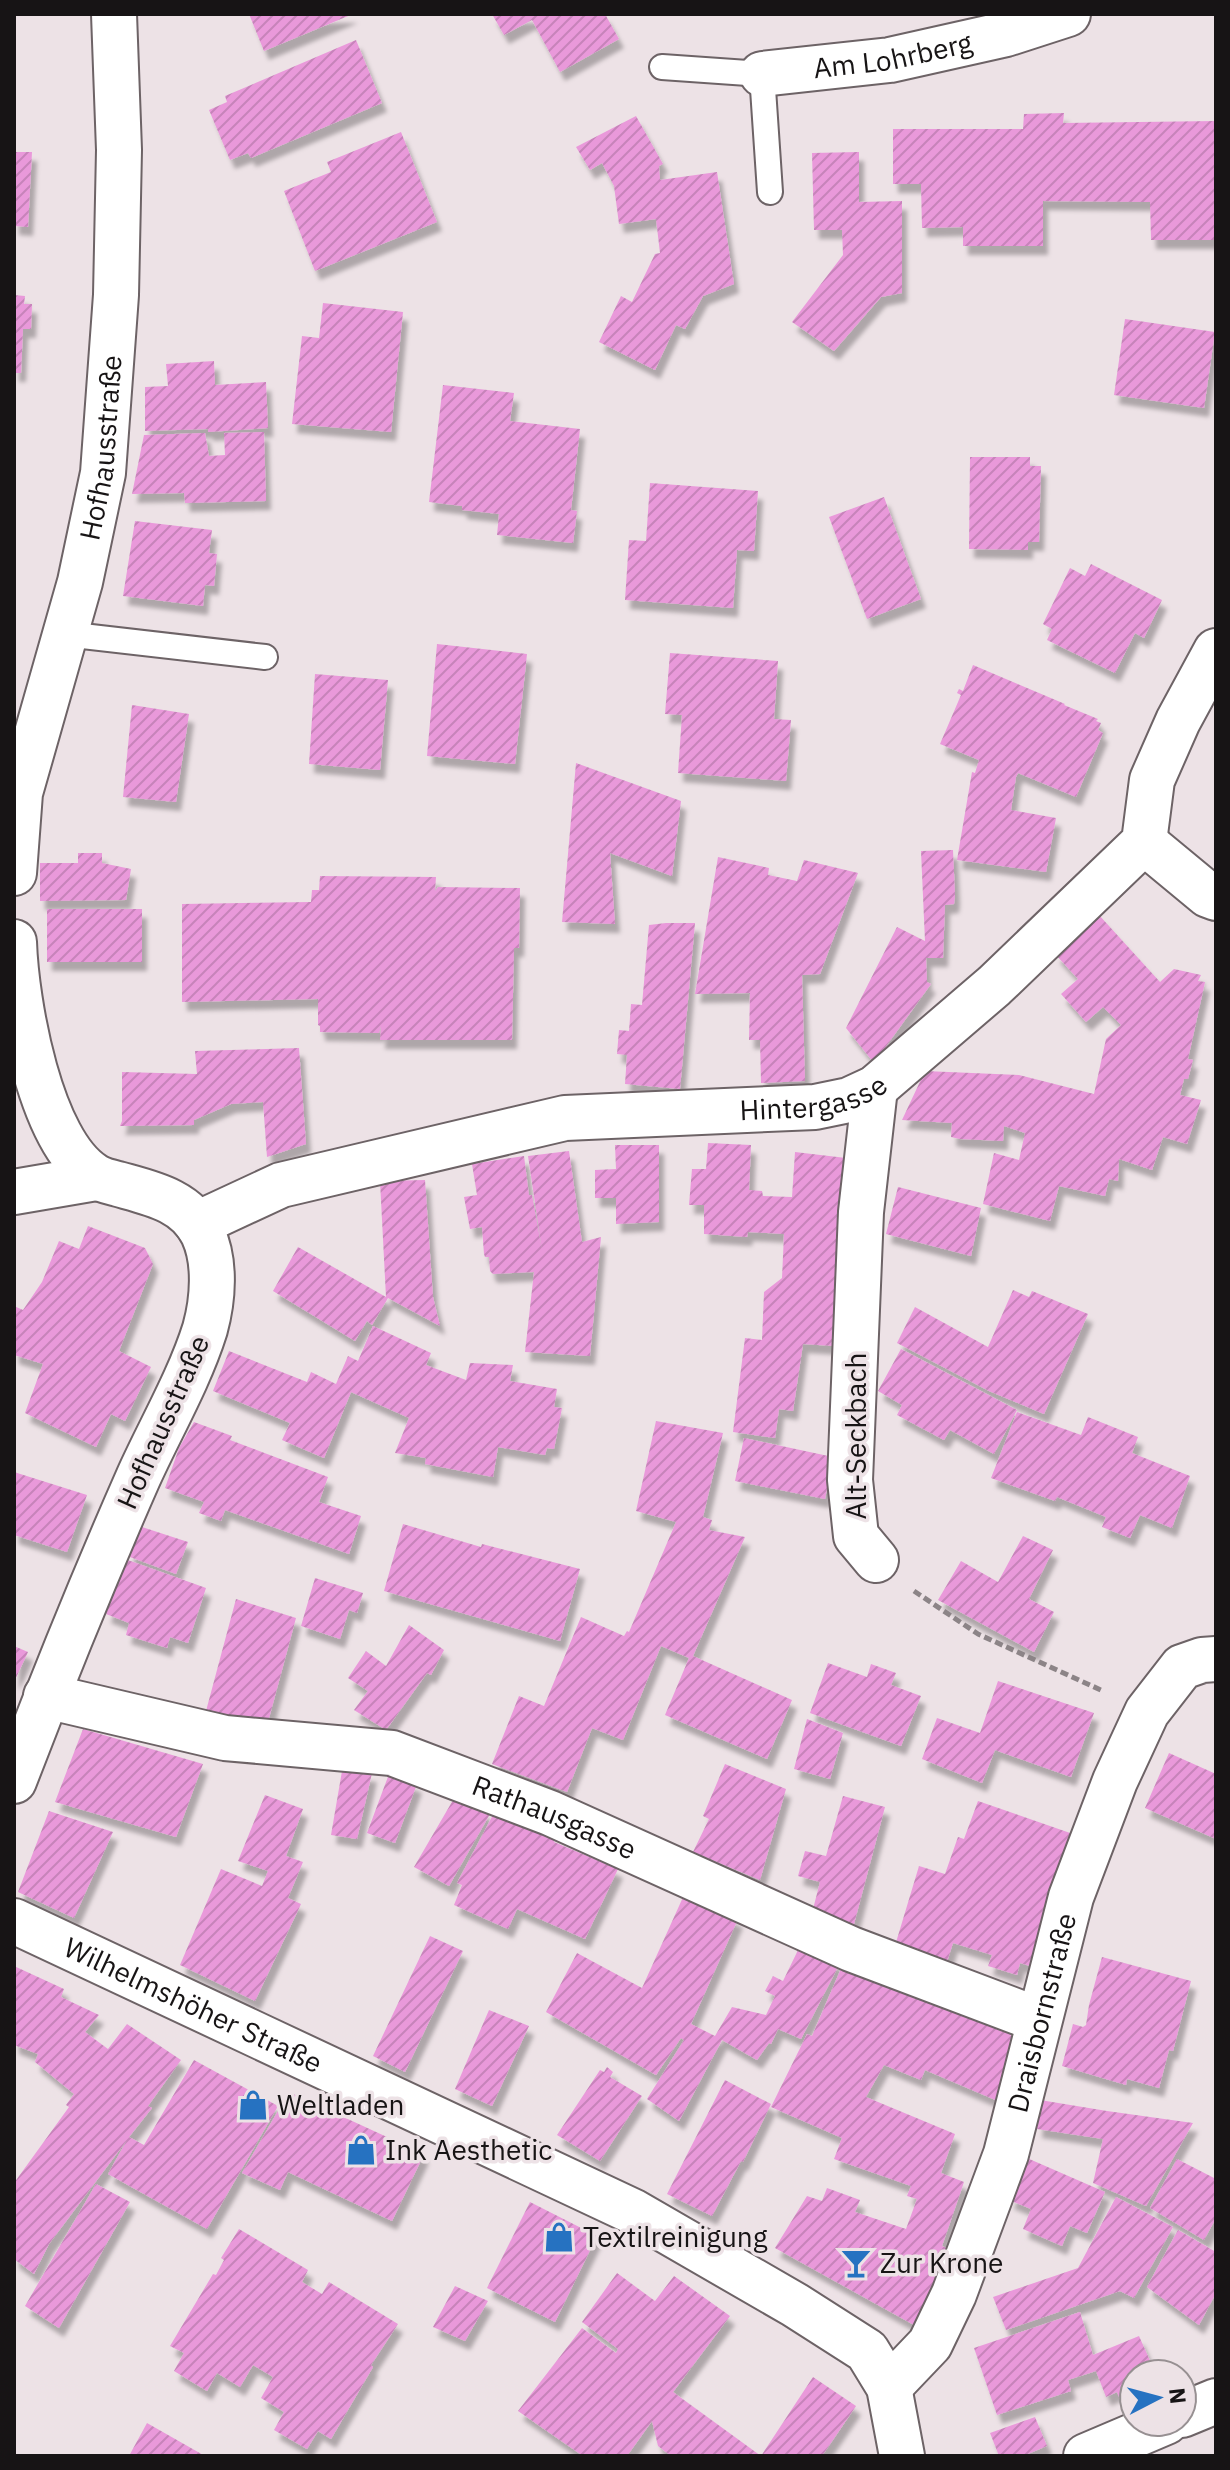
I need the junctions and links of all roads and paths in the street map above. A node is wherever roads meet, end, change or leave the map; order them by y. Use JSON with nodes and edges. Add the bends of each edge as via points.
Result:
{"nodes":[{"id":1,"x":114,"y":14,"type":"edge"},
{"id":2,"x":1068,"y":14,"type":"edge"},
{"id":3,"x":662,"y":67,"type":"dead end"},
{"id":4,"x":762,"y":74,"type":"junction"},
{"id":5,"x":770,"y":192,"type":"dead end"},
{"id":6,"x":65,"y":634,"type":"junction"},
{"id":7,"x":1216,"y":651,"type":"edge"},
{"id":8,"x":265,"y":657,"type":"dead end"},
{"id":9,"x":1144,"y":842,"type":"junction"},
{"id":10,"x":14,"y":873,"type":"edge"},
{"id":11,"x":1216,"y":898,"type":"edge"},
{"id":12,"x":14,"y":942,"type":"edge"},
{"id":13,"x":875,"y":1088,"type":"junction"},
{"id":14,"x":96,"y":1178,"type":"junction"},
{"id":15,"x":14,"y":1192,"type":"edge"},
{"id":16,"x":197,"y":1224,"type":"junction"},
{"id":17,"x":876,"y":1560,"type":"joint"},
{"id":18,"x":1216,"y":1659,"type":"edge"},
{"id":19,"x":46,"y":1696,"type":"junction"},
{"id":20,"x":1147,"y":1712,"type":"junction"},
{"id":21,"x":14,"y":1781,"type":"edge"},
{"id":22,"x":14,"y":1921,"type":"edge"},
{"id":23,"x":1039,"y":2020,"type":"junction"},
{"id":24,"x":889,"y":2387,"type":"junction"},
{"id":25,"x":1128,"y":2438,"type":"edge"},
{"id":26,"x":902,"y":2456,"type":"edge"},
{"id":27,"x":1086,"y":2456,"type":"edge"}],
"edges":[{"from":1,"to":6,"type":"street","name":"Hofhausstraße","via":[[119,179],[103,473]]},
{"from":2,"to":4,"type":"street","name":"Am Lohrberg","via":[[890,60]]},
{"from":3,"to":4,"type":"lane"},
{"from":4,"to":5,"type":"lane"},
{"from":6,"to":8,"type":"lane"},
{"from":6,"to":10,"type":"street","name":"Hofhausstraße","via":[[20,793]]},
{"from":7,"to":9,"type":"street","via":[[1152,780]]},
{"from":9,"to":11,"type":"street"},
{"from":9,"to":13,"type":"street","name":"Hintergasse","via":[[994,986]]},
{"from":12,"to":14,"type":"street","via":[[22,1021],[36,1074],[69,1149]]},
{"from":13,"to":16,"type":"street","name":"Hintergasse","via":[[815,1107],[565,1118],[281,1185]]},
{"from":13,"to":17,"type":"street","name":"Alt-Seckbach","via":[[861,1212],[850,1480],[856,1536]]},
{"from":14,"to":15,"type":"street"},
{"from":14,"to":16,"type":"street","via":[[167,1199]]},
{"from":16,"to":19,"type":"street","name":"Hofhausstraße","via":[[212,1279],[205,1329]]},
{"from":17,"to":20,"type":"path","name":"Alt-Seckbach","via":[[978,1634]]},
{"from":18,"to":20,"type":"street","name":"Draisbornstraße","via":[[1182,1667]]},
{"from":19,"to":21,"type":"street","name":"Hofhausstraße"},
{"from":19,"to":23,"type":"street","name":"Rathausgasse","via":[[225,1738],[392,1753],[550,1813],[851,1949]]},
{"from":20,"to":23,"type":"street","name":"Draisbornstraße","via":[[1071,1897]]},
{"from":22,"to":24,"type":"street","name":"Wilhelmshöher Straße","via":[[634,2212],[867,2351]]},
{"from":23,"to":24,"type":"street","name":"Draisbornstraße","via":[[1006,2154],[954,2294],[930,2344]]},
{"from":24,"to":26,"type":"street","name":"Wilhelmshöher Straße"},
{"from":25,"to":27,"type":"street"}]}
